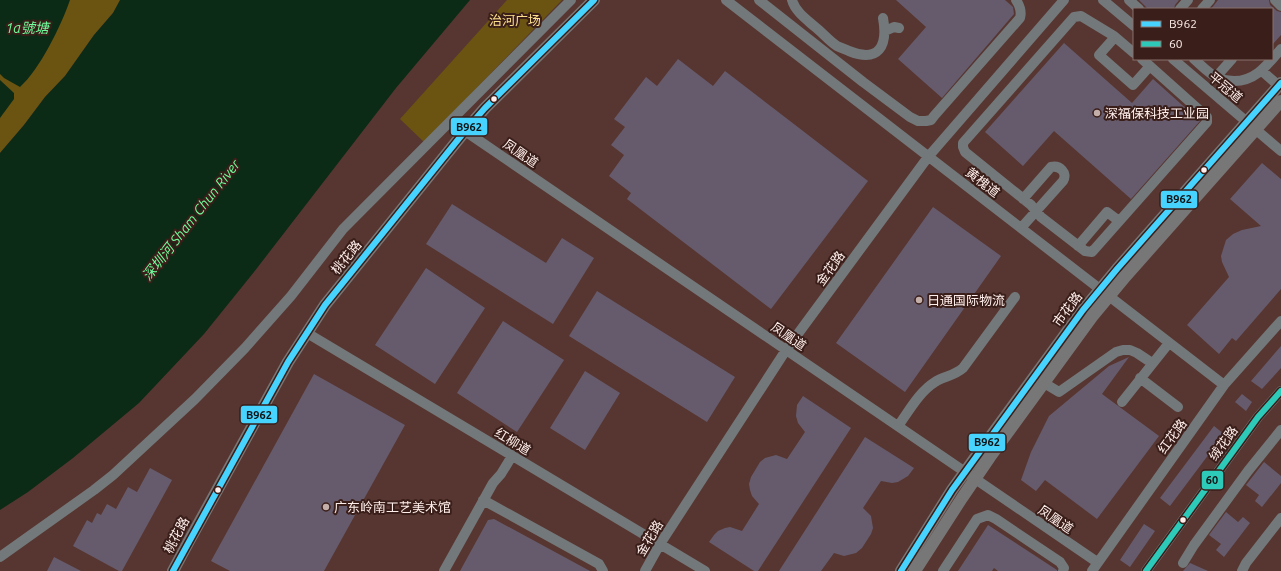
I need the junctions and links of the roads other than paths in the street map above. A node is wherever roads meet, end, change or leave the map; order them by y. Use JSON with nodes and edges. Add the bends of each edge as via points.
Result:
{"nodes":[{"id":1,"x":571,"y":0,"type":"edge"},
{"id":2,"x":594,"y":0,"type":"edge"},
{"id":3,"x":726,"y":0,"type":"edge"},
{"id":4,"x":759,"y":0,"type":"edge"},
{"id":5,"x":1016,"y":0,"type":"edge"},
{"id":6,"x":1064,"y":0,"type":"edge"},
{"id":7,"x":1103,"y":0,"type":"edge"},
{"id":8,"x":1129,"y":0,"type":"edge"},
{"id":9,"x":1188,"y":0,"type":"edge"},
{"id":10,"x":1210,"y":0,"type":"edge"},
{"id":11,"x":1275,"y":0,"type":"edge"},
{"id":12,"x":796,"y":2,"type":"edge"},
{"id":13,"x":1281,"y":6,"type":"edge"},
{"id":14,"x":1138,"y":8,"type":"edge"},
{"id":15,"x":1181,"y":8,"type":"edge"},
{"id":16,"x":1203,"y":8,"type":"edge"},
{"id":17,"x":883,"y":18,"type":"dead end"},
{"id":18,"x":1133,"y":25,"type":"edge"},
{"id":19,"x":899,"y":28,"type":"dead end"},
{"id":20,"x":819,"y":30,"type":"junction"},
{"id":21,"x":885,"y":31,"type":"junction"},
{"id":22,"x":1115,"y":37,"type":"junction"},
{"id":23,"x":810,"y":41,"type":"junction"},
{"id":24,"x":1281,"y":49,"type":"edge"},
{"id":25,"x":1133,"y":52,"type":"edge"},
{"id":26,"x":798,"y":56,"type":"junction"},
{"id":27,"x":1273,"y":57,"type":"edge"},
{"id":28,"x":1143,"y":60,"type":"edge"},
{"id":29,"x":1174,"y":60,"type":"edge"},
{"id":30,"x":1195,"y":60,"type":"edge"},
{"id":31,"x":1231,"y":60,"type":"edge"},
{"id":32,"x":1271,"y":60,"type":"edge"},
{"id":33,"x":1150,"y":66,"type":"junction"},
{"id":34,"x":1262,"y":71,"type":"junction"},
{"id":35,"x":1216,"y":77,"type":"junction"},
{"id":36,"x":1280,"y":84,"type":"edge"},
{"id":37,"x":1281,"y":101,"type":"edge"},
{"id":38,"x":1246,"y":121,"type":"junction"},
{"id":39,"x":1256,"y":129,"type":"junction"},
{"id":40,"x":465,"y":131,"type":"junction"},
{"id":41,"x":1281,"y":151,"type":"edge"},
{"id":42,"x":928,"y":157,"type":"junction"},
{"id":43,"x":1023,"y":198,"type":"junction"},
{"id":44,"x":1036,"y":212,"type":"junction"},
{"id":45,"x":1119,"y":221,"type":"junction"},
{"id":46,"x":1021,"y":228,"type":"junction"},
{"id":47,"x":1078,"y":246,"type":"junction"},
{"id":48,"x":1105,"y":293,"type":"junction"},
{"id":49,"x":1015,"y":297,"type":"dead end"},
{"id":50,"x":1281,"y":321,"type":"edge"},
{"id":51,"x":307,"y":332,"type":"junction"},
{"id":52,"x":1169,"y":343,"type":"junction"},
{"id":53,"x":786,"y":350,"type":"junction"},
{"id":54,"x":1152,"y":363,"type":"junction"},
{"id":55,"x":1140,"y":378,"type":"junction"},
{"id":56,"x":1044,"y":383,"type":"junction"},
{"id":57,"x":1224,"y":385,"type":"junction"},
{"id":58,"x":1281,"y":391,"type":"edge"},
{"id":59,"x":1122,"y":402,"type":"dead end"},
{"id":60,"x":1178,"y":407,"type":"dead end"},
{"id":61,"x":898,"y":426,"type":"junction"},
{"id":62,"x":1281,"y":430,"type":"edge"},
{"id":63,"x":512,"y":456,"type":"junction"},
{"id":64,"x":970,"y":476,"type":"junction"},
{"id":65,"x":484,"y":500,"type":"junction"},
{"id":66,"x":1281,"y":518,"type":"edge"},
{"id":67,"x":660,"y":544,"type":"junction"},
{"id":68,"x":0,"y":557,"type":"edge"},
{"id":69,"x":1183,"y":563,"type":"dead end"},
{"id":70,"x":1094,"y":567,"type":"edge"},
{"id":71,"x":177,"y":570,"type":"edge"},
{"id":72,"x":444,"y":571,"type":"edge"},
{"id":73,"x":603,"y":571,"type":"edge"},
{"id":74,"x":645,"y":571,"type":"edge"},
{"id":75,"x":705,"y":571,"type":"edge"},
{"id":76,"x":901,"y":571,"type":"edge"},
{"id":77,"x":915,"y":571,"type":"edge"},
{"id":78,"x":943,"y":571,"type":"edge"},
{"id":79,"x":1063,"y":571,"type":"edge"},
{"id":80,"x":1146,"y":571,"type":"edge"},
{"id":81,"x":1242,"y":571,"type":"edge"}],
"edges":[{"from":1,"to":68,"type":"street","via":[[343,230],[286,302],[195,399],[108,479]]},
{"from":2,"to":40,"type":"main road","name":"桃花路"},
{"from":3,"to":26,"type":"street","name":"黄槐道"},
{"from":4,"to":23,"type":"street"},
{"from":5,"to":23,"type":"street","via":[[1022,13],[1020,18],[934,116],[926,121],[910,117]]},
{"from":6,"to":42,"type":"street","name":"金花路"},
{"from":7,"to":18,"type":"street"},
{"from":8,"to":14,"type":"street"},
{"from":9,"to":15,"type":"street"},
{"from":10,"to":16,"type":"street"},
{"from":11,"to":13,"type":"street"},
{"from":12,"to":20,"type":"street","via":[[802,15]]},
{"from":17,"to":21,"type":"street"},
{"from":19,"to":21,"type":"street","via":[[894,27]]},
{"from":20,"to":21,"type":"street","via":[[838,47],[865,56],[876,52],[882,46]]},
{"from":20,"to":23,"type":"street"},
{"from":22,"to":25,"type":"street"},
{"from":22,"to":33,"type":"street","via":[[1099,55],[1133,85]]},
{"from":22,"to":43,"type":"street","via":[[1081,16],[1074,17],[963,143],[965,152]]},
{"from":23,"to":26,"type":"street"},
{"from":24,"to":27,"type":"street"},
{"from":26,"to":42,"type":"street","name":"黄槐道"},
{"from":28,"to":33,"type":"street"},
{"from":29,"to":38,"type":"street","name":"平冠道"},
{"from":30,"to":35,"type":"street"},
{"from":31,"to":35,"type":"street"},
{"from":32,"to":34,"type":"street"},
{"from":33,"to":45,"type":"street","via":[[1208,120]]},
{"from":34,"to":35,"type":"street","via":[[1237,81]]},
{"from":34,"to":36,"type":"street"},
{"from":36,"to":38,"type":"main road","name":"市花路"},
{"from":37,"to":39,"type":"main road","name":"市花路"},
{"from":38,"to":39,"type":"street","name":"平冠道"},
{"from":38,"to":48,"type":"main road","name":"市花路"},
{"from":39,"to":41,"type":"street","name":"平冠道"},
{"from":39,"to":48,"type":"main road","name":"市花路"},
{"from":40,"to":51,"type":"main road","name":"桃花路","via":[[325,305]]},
{"from":40,"to":53,"type":"street","name":"凤凰道"},
{"from":42,"to":46,"type":"street","name":"黄槐道"},
{"from":42,"to":53,"type":"street","name":"金花路"},
{"from":43,"to":44,"type":"street"},
{"from":43,"to":44,"type":"street","via":[[1051,167],[1062,169],[1065,175],[1063,182]]},
{"from":44,"to":46,"type":"street"},
{"from":44,"to":47,"type":"street"},
{"from":45,"to":47,"type":"street","via":[[1092,252]]},
{"from":45,"to":47,"type":"street","via":[[1108,212]]},
{"from":46,"to":48,"type":"street","name":"黄槐道"},
{"from":48,"to":52,"type":"street","name":"黄槐道"},
{"from":48,"to":56,"type":"main road","name":"市花路"},
{"from":48,"to":64,"type":"main road","name":"市花路","via":[[1083,310]]},
{"from":49,"to":61,"type":"street","via":[[963,368],[956,374],[936,381],[921,394]]},
{"from":50,"to":57,"type":"street","name":"红花路"},
{"from":51,"to":63,"type":"street","name":"红柳道"},
{"from":51,"to":71,"type":"main road","name":"桃花路","via":[[188,541]]},
{"from":52,"to":54,"type":"street"},
{"from":52,"to":57,"type":"street","name":"黄槐道"},
{"from":53,"to":61,"type":"street","name":"凤凰道"},
{"from":53,"to":67,"type":"street","name":"金花路"},
{"from":54,"to":55,"type":"street"},
{"from":54,"to":56,"type":"street","via":[[1137,352],[1123,350],[1105,358],[1059,392]]},
{"from":55,"to":59,"type":"street"},
{"from":55,"to":60,"type":"street"},
{"from":56,"to":64,"type":"main road","name":"市花路"},
{"from":57,"to":70,"type":"street","name":"红花路"},
{"from":58,"to":80,"type":"street","name":"绒花路","via":[[1258,417]]},
{"from":61,"to":64,"type":"street","name":"凤凰道"},
{"from":62,"to":69,"type":"street","via":[[1198,538]]},
{"from":63,"to":65,"type":"street"},
{"from":63,"to":67,"type":"street","name":"红柳道"},
{"from":64,"to":70,"type":"street","name":"凤凰道"},
{"from":64,"to":76,"type":"main road","name":"市花路"},
{"from":64,"to":77,"type":"main road","name":"市花路"},
{"from":65,"to":72,"type":"street"},
{"from":65,"to":73,"type":"street","via":[[599,564]]},
{"from":66,"to":81,"type":"street"},
{"from":67,"to":74,"type":"street","name":"金花路"},
{"from":67,"to":75,"type":"street","name":"红柳道"},
{"from":78,"to":79,"type":"street","via":[[977,519],[988,515],[1060,562]]}]}
